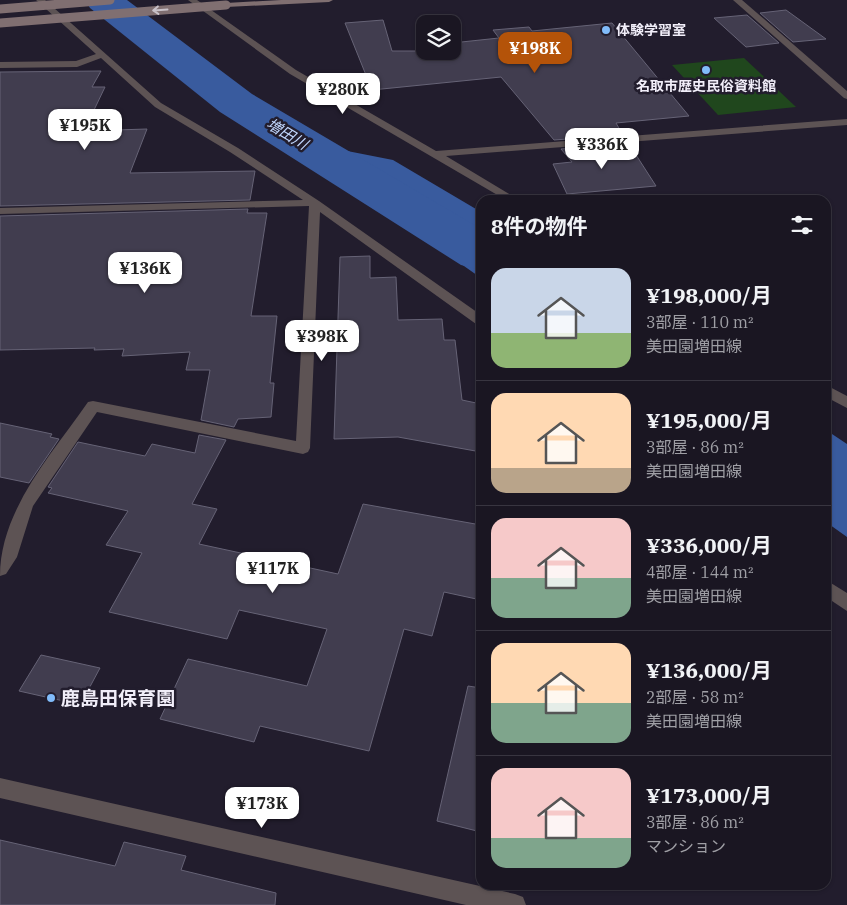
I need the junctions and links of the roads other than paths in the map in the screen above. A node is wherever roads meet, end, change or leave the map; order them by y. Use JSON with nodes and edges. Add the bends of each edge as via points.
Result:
{"nodes":[{"id":1,"x":40,"y":0,"type":"edge"},
{"id":2,"x":110,"y":0,"type":"edge"},
{"id":3,"x":192,"y":0,"type":"edge"},
{"id":4,"x":328,"y":0,"type":"edge"},
{"id":5,"x":737,"y":0,"type":"edge"},
{"id":6,"x":0,"y":9,"type":"edge"},
{"id":7,"x":0,"y":23,"type":"edge"},
{"id":8,"x":102,"y":55,"type":"junction"},
{"id":9,"x":0,"y":65,"type":"edge"},
{"id":10,"x":847,"y":96,"type":"edge"},
{"id":11,"x":847,"y":122,"type":"edge"},
{"id":12,"x":433,"y":154,"type":"junction"},
{"id":13,"x":505,"y":195,"type":"edge"},
{"id":14,"x":315,"y":203,"type":"junction"},
{"id":15,"x":0,"y":211,"type":"edge"},
{"id":16,"x":476,"y":317,"type":"edge"},
{"id":17,"x":831,"y":393,"type":"edge"},
{"id":18,"x":847,"y":403,"type":"edge"},
{"id":19,"x":0,"y":569,"type":"edge"},
{"id":20,"x":831,"y":591,"type":"edge"},
{"id":21,"x":847,"y":604,"type":"edge"},
{"id":22,"x":0,"y":788,"type":"edge"},
{"id":23,"x":515,"y":905,"type":"edge"}],
"edges":[{"from":1,"to":8,"type":"street"},
{"from":2,"to":6,"type":"main road","bridge":true},
{"from":3,"to":12,"type":"street","via":[[293,72]]},
{"from":4,"to":7,"type":"main road","one_way":true,"bridge":true},
{"from":5,"to":10,"type":"street"},
{"from":8,"to":9,"type":"street","via":[[77,64]]},
{"from":8,"to":14,"type":"street","via":[[158,105]]},
{"from":11,"to":12,"type":"street"},
{"from":12,"to":13,"type":"street"},
{"from":14,"to":15,"type":"street"},
{"from":14,"to":16,"type":"street"},
{"from":14,"to":19,"type":"street","via":[[303,448],[93,406],[26,504],[9,557]]},
{"from":17,"to":18,"type":"street"},
{"from":20,"to":21,"type":"street"},
{"from":22,"to":23,"type":"street"}]}
